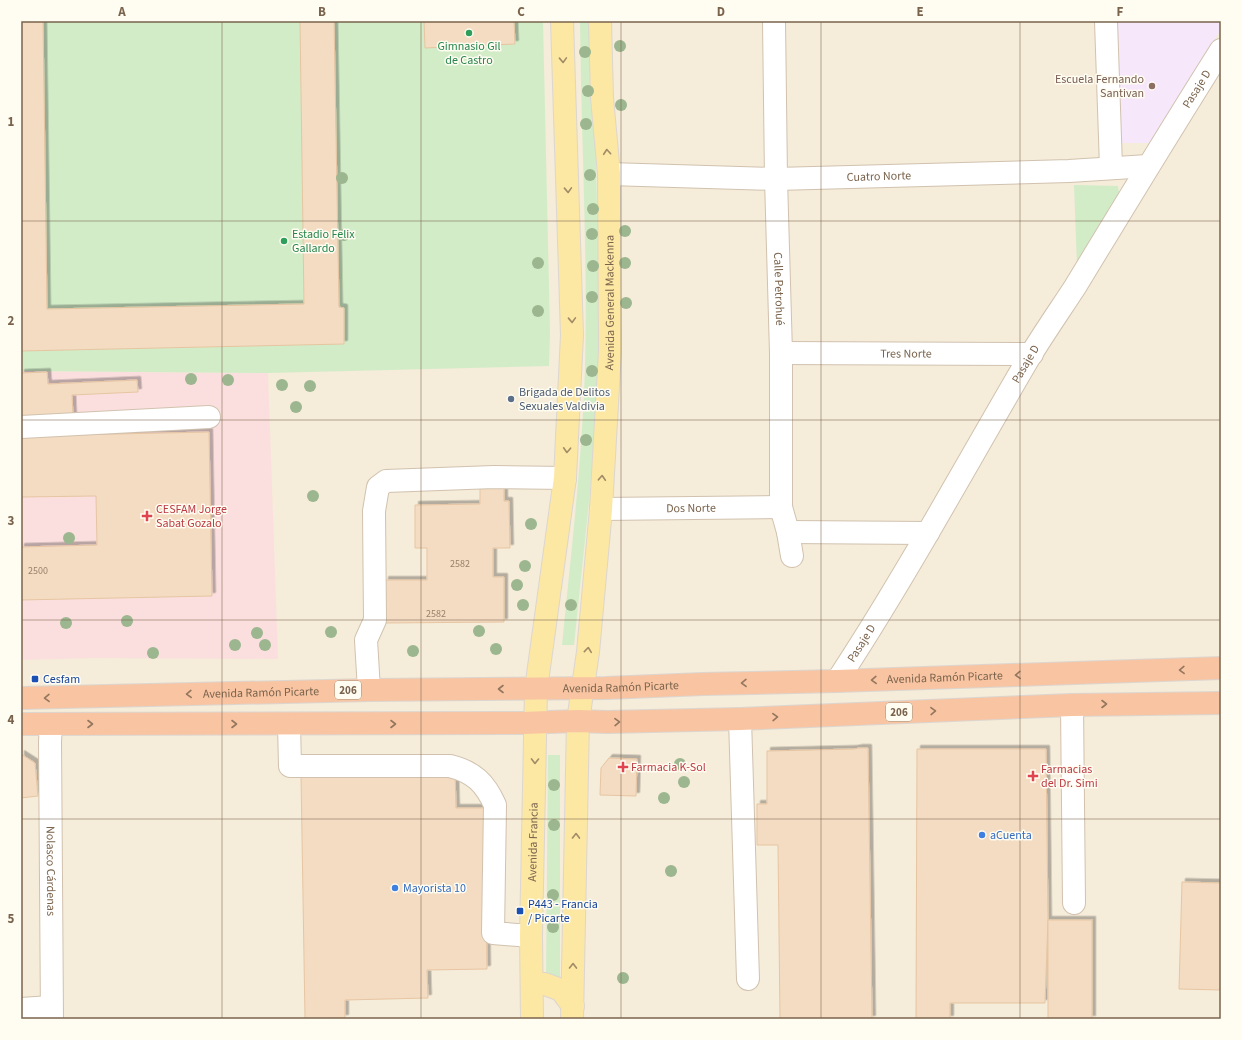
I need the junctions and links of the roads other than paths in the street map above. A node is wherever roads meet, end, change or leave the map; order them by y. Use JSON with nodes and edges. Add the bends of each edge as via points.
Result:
{"nodes":[{"id":1,"x":562,"y":21,"type":"edge"},
{"id":2,"x":600,"y":21,"type":"edge"},
{"id":3,"x":774,"y":21,"type":"edge"},
{"id":4,"x":1106,"y":21,"type":"edge"},
{"id":5,"x":1221,"y":50,"type":"edge"},
{"id":6,"x":1148,"y":166,"type":"junction"},
{"id":7,"x":1111,"y":167,"type":"junction"},
{"id":8,"x":609,"y":174,"type":"junction"},
{"id":9,"x":776,"y":179,"type":"junction"},
{"id":10,"x":781,"y":352,"type":"junction"},
{"id":11,"x":1032,"y":354,"type":"junction"},
{"id":12,"x":209,"y":417,"type":"dead end"},
{"id":13,"x":21,"y":427,"type":"edge"},
{"id":14,"x":565,"y":478,"type":"junction"},
{"id":15,"x":781,"y":507,"type":"junction"},
{"id":16,"x":600,"y":509,"type":"junction"},
{"id":17,"x":788,"y":532,"type":"junction"},
{"id":18,"x":928,"y":533,"type":"junction"},
{"id":19,"x":792,"y":556,"type":"dead end"},
{"id":20,"x":1221,"y":668,"type":"edge"},
{"id":21,"x":837,"y":681,"type":"junction"},
{"id":22,"x":536,"y":689,"type":"junction"},
{"id":23,"x":369,"y":690,"type":"junction"},
{"id":24,"x":21,"y":698,"type":"edge"},
{"id":25,"x":1221,"y":703,"type":"edge"},
{"id":26,"x":580,"y":704,"type":"junction"},
{"id":27,"x":1072,"y":705,"type":"junction"},
{"id":28,"x":740,"y":719,"type":"junction"},
{"id":29,"x":536,"y":722,"type":"junction"},
{"id":30,"x":21,"y":724,"type":"edge"},
{"id":31,"x":51,"y":724,"type":"junction"},
{"id":32,"x":289,"y":724,"type":"junction"},
{"id":33,"x":1074,"y":903,"type":"dead end"},
{"id":34,"x":531,"y":936,"type":"junction"},
{"id":35,"x":748,"y":979,"type":"dead end"},
{"id":36,"x":533,"y":984,"type":"junction"},
{"id":37,"x":21,"y":1009,"type":"edge"},
{"id":38,"x":52,"y":1013,"type":"edge"},
{"id":39,"x":572,"y":1013,"type":"edge"},
{"id":40,"x":532,"y":1019,"type":"edge"}],
"edges":[{"from":1,"to":14,"type":"main road","one_way":true,"via":[[572,335]]},
{"from":8,"to":2,"type":"main road","name":"Avenida General Mackenna","one_way":true,"via":[[602,98]]},
{"from":3,"to":9,"type":"street","name":"Calle Petrohué"},
{"from":4,"to":7,"type":"street"},
{"from":5,"to":6,"type":"street","name":"Pasaje D"},
{"from":6,"to":7,"type":"street","name":"Cuatro Norte"},
{"from":6,"to":11,"type":"street","name":"Pasaje D"},
{"from":7,"to":9,"type":"street","name":"Cuatro Norte","via":[[1070,171]]},
{"from":8,"to":9,"type":"street","name":"Cuatro Norte"},
{"from":16,"to":8,"type":"main road","name":"Avenida General Mackenna","one_way":true,"via":[[610,351]]},
{"from":9,"to":10,"type":"street","name":"Calle Petrohué"},
{"from":10,"to":11,"type":"street","name":"Tres Norte"},
{"from":10,"to":15,"type":"street","name":"Calle Petrohué"},
{"from":11,"to":18,"type":"street","name":"Pasaje D"},
{"from":12,"to":13,"type":"street"},
{"from":14,"to":22,"type":"main road"},
{"from":14,"to":23,"type":"street","via":[[494,477],[386,481],[378,487],[374,511],[375,620],[366,640]]},
{"from":15,"to":16,"type":"street","name":"Dos Norte"},
{"from":15,"to":17,"type":"street","name":"Calle Petrohué"},
{"from":26,"to":16,"type":"main road","name":"Avenida General Mackenna","one_way":true,"via":[[588,652]]},
{"from":17,"to":18,"type":"street"},
{"from":17,"to":19,"type":"street","name":"Calle Petrohué"},
{"from":18,"to":21,"type":"street","name":"Pasaje D"},
{"from":20,"to":21,"type":"highway","name":"Avenida Ramón Picarte","number":"206","one_way":true},
{"from":21,"to":26,"type":"highway","name":"Avenida Ramón Picarte","number":"206","one_way":true,"via":[[703,684]]},
{"from":22,"to":23,"type":"highway","name":"Avenida Ramón Picarte","number":"206","one_way":true},
{"from":22,"to":26,"type":"highway","name":"Avenida Ramón Picarte","number":"206"},
{"from":22,"to":29,"type":"main road","name":"Avenida Francia"},
{"from":23,"to":24,"type":"highway","name":"Avenida Ramón Picarte","number":"206","one_way":true},
{"from":27,"to":25,"type":"highway","name":"Avenida Ramón Picarte","number":"206","one_way":true},
{"from":26,"to":28,"type":"highway","name":"Avenida Ramón Picarte","number":"206","one_way":true,"via":[[607,722]]},
{"from":26,"to":29,"type":"highway","name":"Avenida Ramón Picarte","number":"206"},
{"from":39,"to":26,"type":"main road","one_way":true},
{"from":28,"to":27,"type":"highway","name":"Avenida Ramón Picarte","number":"206","one_way":true},
{"from":27,"to":33,"type":"street"},
{"from":28,"to":35,"type":"street"},
{"from":32,"to":29,"type":"highway","name":"Avenida Ramón Picarte","number":"206","one_way":true},
{"from":29,"to":34,"type":"main road","name":"Avenida Francia","one_way":true},
{"from":30,"to":31,"type":"highway","name":"Avenida Ramón Picarte","number":"206"},
{"from":31,"to":32,"type":"highway","name":"Avenida Ramón Picarte","number":"206","one_way":true},
{"from":31,"to":38,"type":"street","name":"Nolasco Cárdenas"},
{"from":32,"to":34,"type":"street","via":[[290,766],[450,766],[469,773],[480,781],[495,805],[493,933]]},
{"from":34,"to":36,"type":"main road","name":"Avenida Francia"},
{"from":36,"to":39,"type":"main road","via":[[545,984],[561,990]]},
{"from":36,"to":40,"type":"main road","name":"Avenida Francia"},
{"from":37,"to":38,"type":"street"}]}
